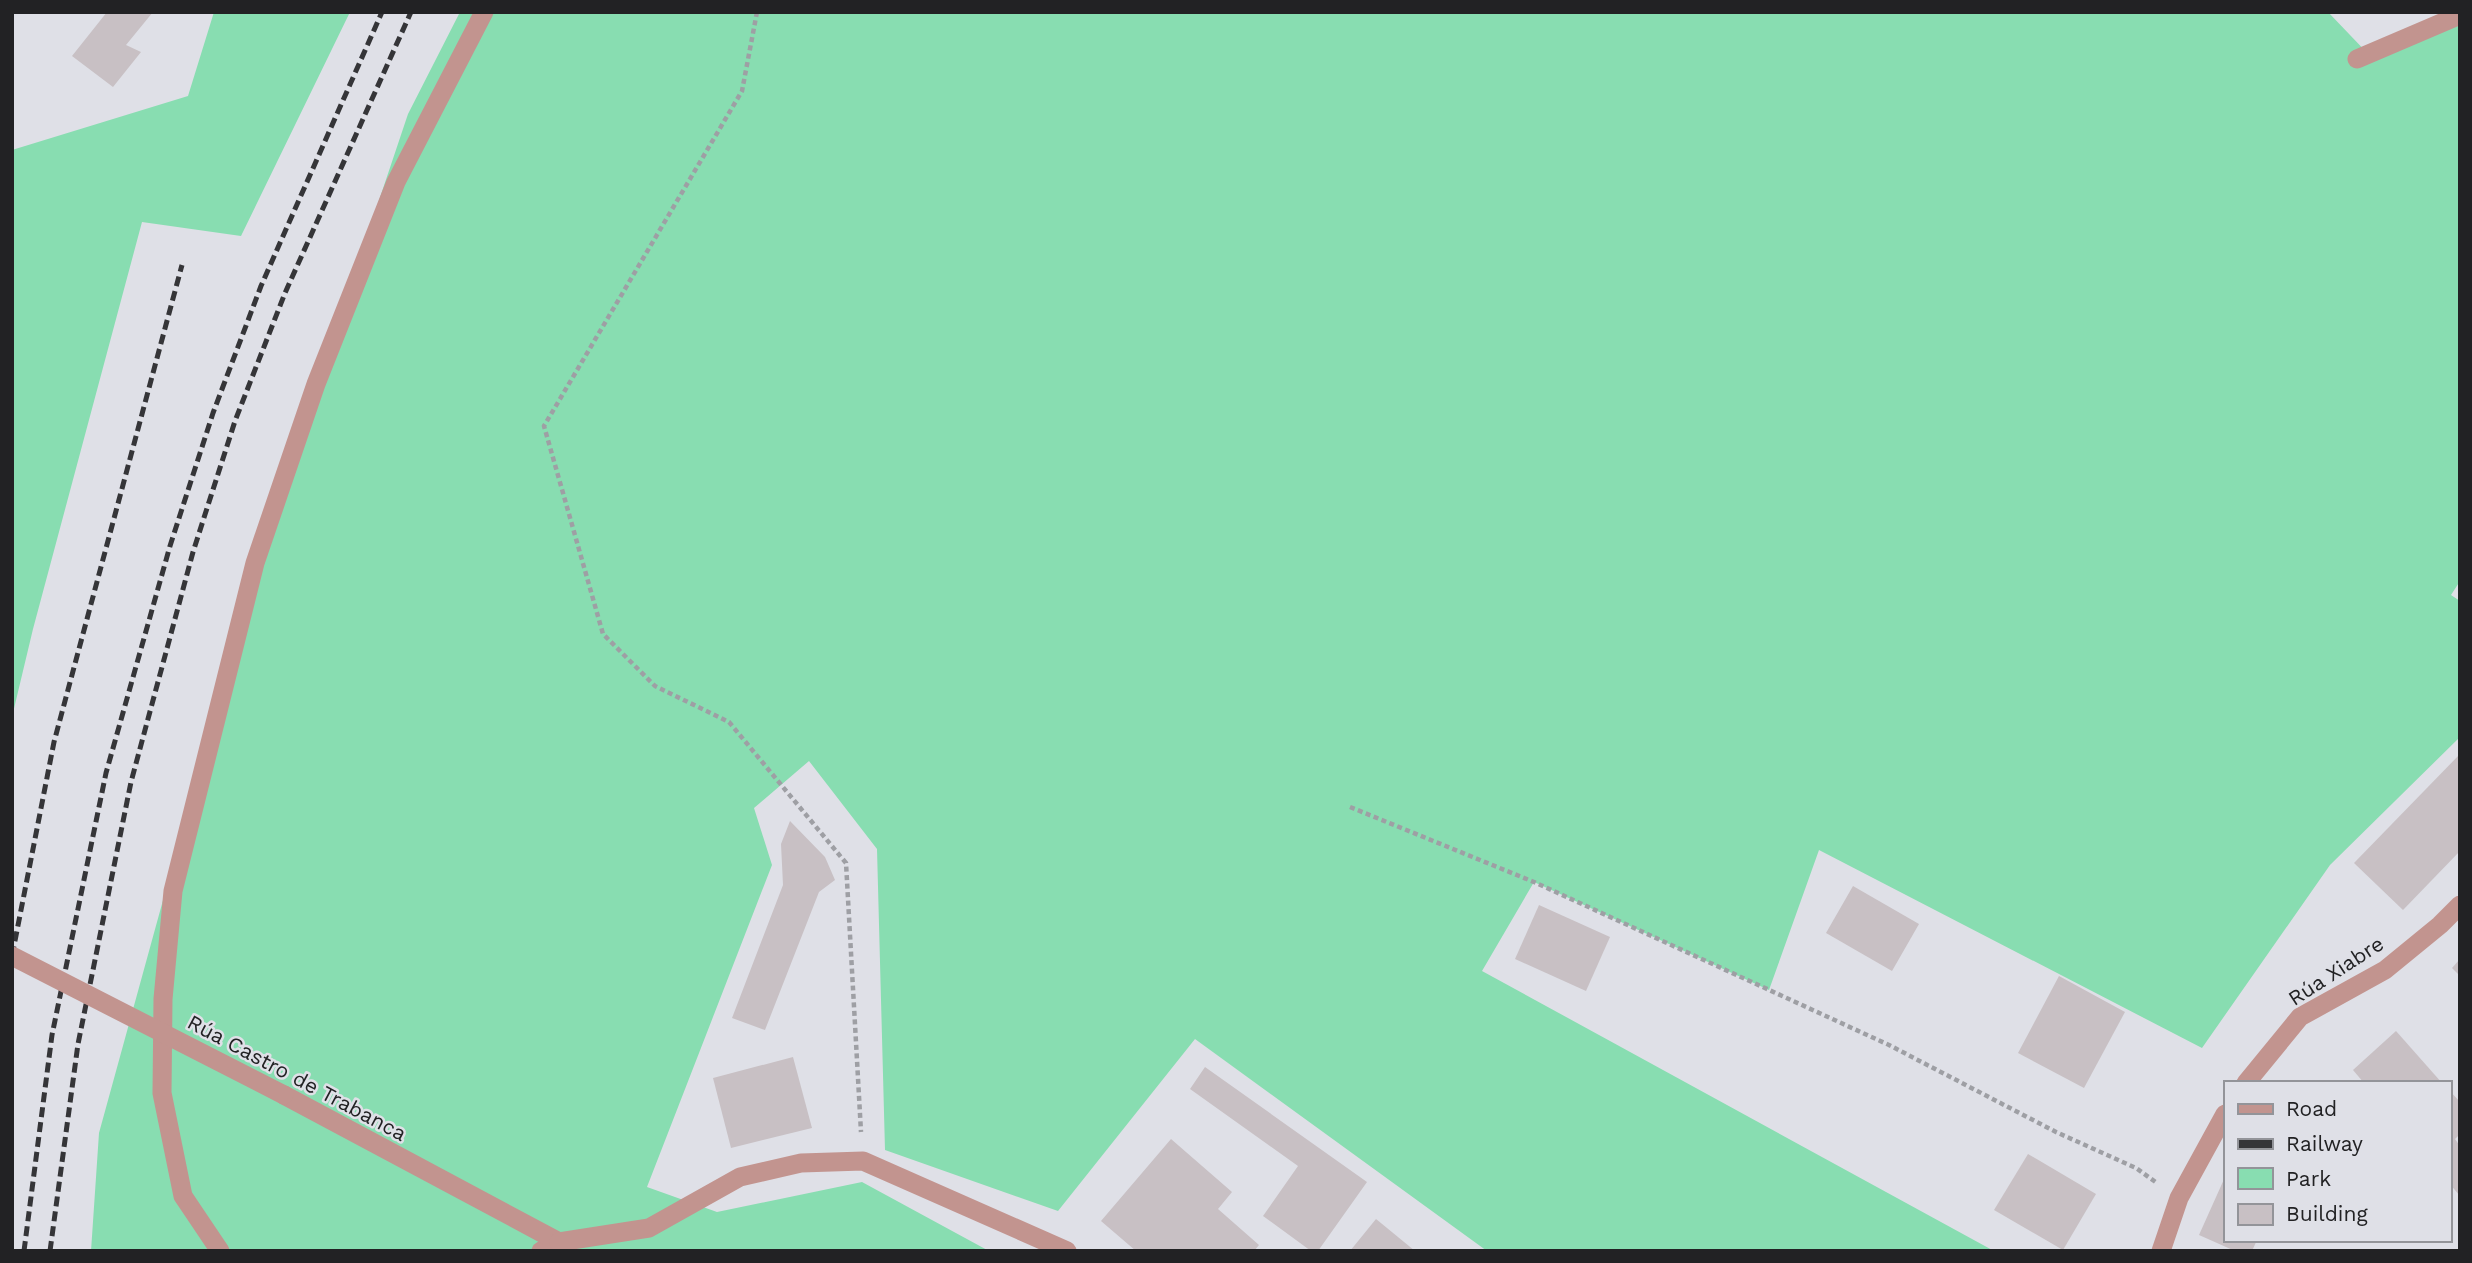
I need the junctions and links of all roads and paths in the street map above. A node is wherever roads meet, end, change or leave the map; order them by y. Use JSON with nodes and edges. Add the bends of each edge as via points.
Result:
{"nodes":[{"id":1,"x":484,"y":12,"type":"edge"},
{"id":2,"x":757,"y":12,"type":"edge"},
{"id":3,"x":2460,"y":15,"type":"edge"},
{"id":4,"x":2357,"y":59,"type":"dead end"},
{"id":5,"x":1350,"y":807,"type":"dead end"},
{"id":6,"x":2460,"y":905,"type":"edge"},
{"id":7,"x":12,"y":956,"type":"edge"},
{"id":8,"x":2248,"y":1081,"type":"edge"},
{"id":9,"x":2224,"y":1116,"type":"edge"},
{"id":10,"x":863,"y":1161,"type":"junction"},
{"id":11,"x":2179,"y":1198,"type":"junction"},
{"id":12,"x":559,"y":1247,"type":"edge"},
{"id":13,"x":220,"y":1251,"type":"edge"},
{"id":14,"x":541,"y":1251,"type":"edge"},
{"id":15,"x":1067,"y":1251,"type":"edge"},
{"id":16,"x":2161,"y":1251,"type":"edge"}],
"edges":[{"from":1,"to":13,"type":"street","via":[[396,181],[316,384],[255,563],[173,891],[163,999],[162,1093],[183,1196]]},
{"from":2,"to":10,"type":"path","via":[[742,91],[544,426],[603,634],[655,686],[729,722],[846,863]]},
{"from":3,"to":4,"type":"street"},
{"from":5,"to":11,"type":"path","via":[[1534,882],[1889,1045],[2136,1168]]},
{"from":6,"to":8,"type":"street","name":"Rúa Xiabre","via":[[2385,970],[2300,1017]]},
{"from":7,"to":12,"type":"street","name":"Rúa Castro de Trabanca","bridge":true,"via":[[284,1095]]},
{"from":9,"to":11,"type":"street"},
{"from":10,"to":12,"type":"street","via":[[801,1163],[740,1177],[649,1228]]},
{"from":10,"to":15,"type":"street"},
{"from":11,"to":16,"type":"street"},
{"from":12,"to":14,"type":"street"}]}
